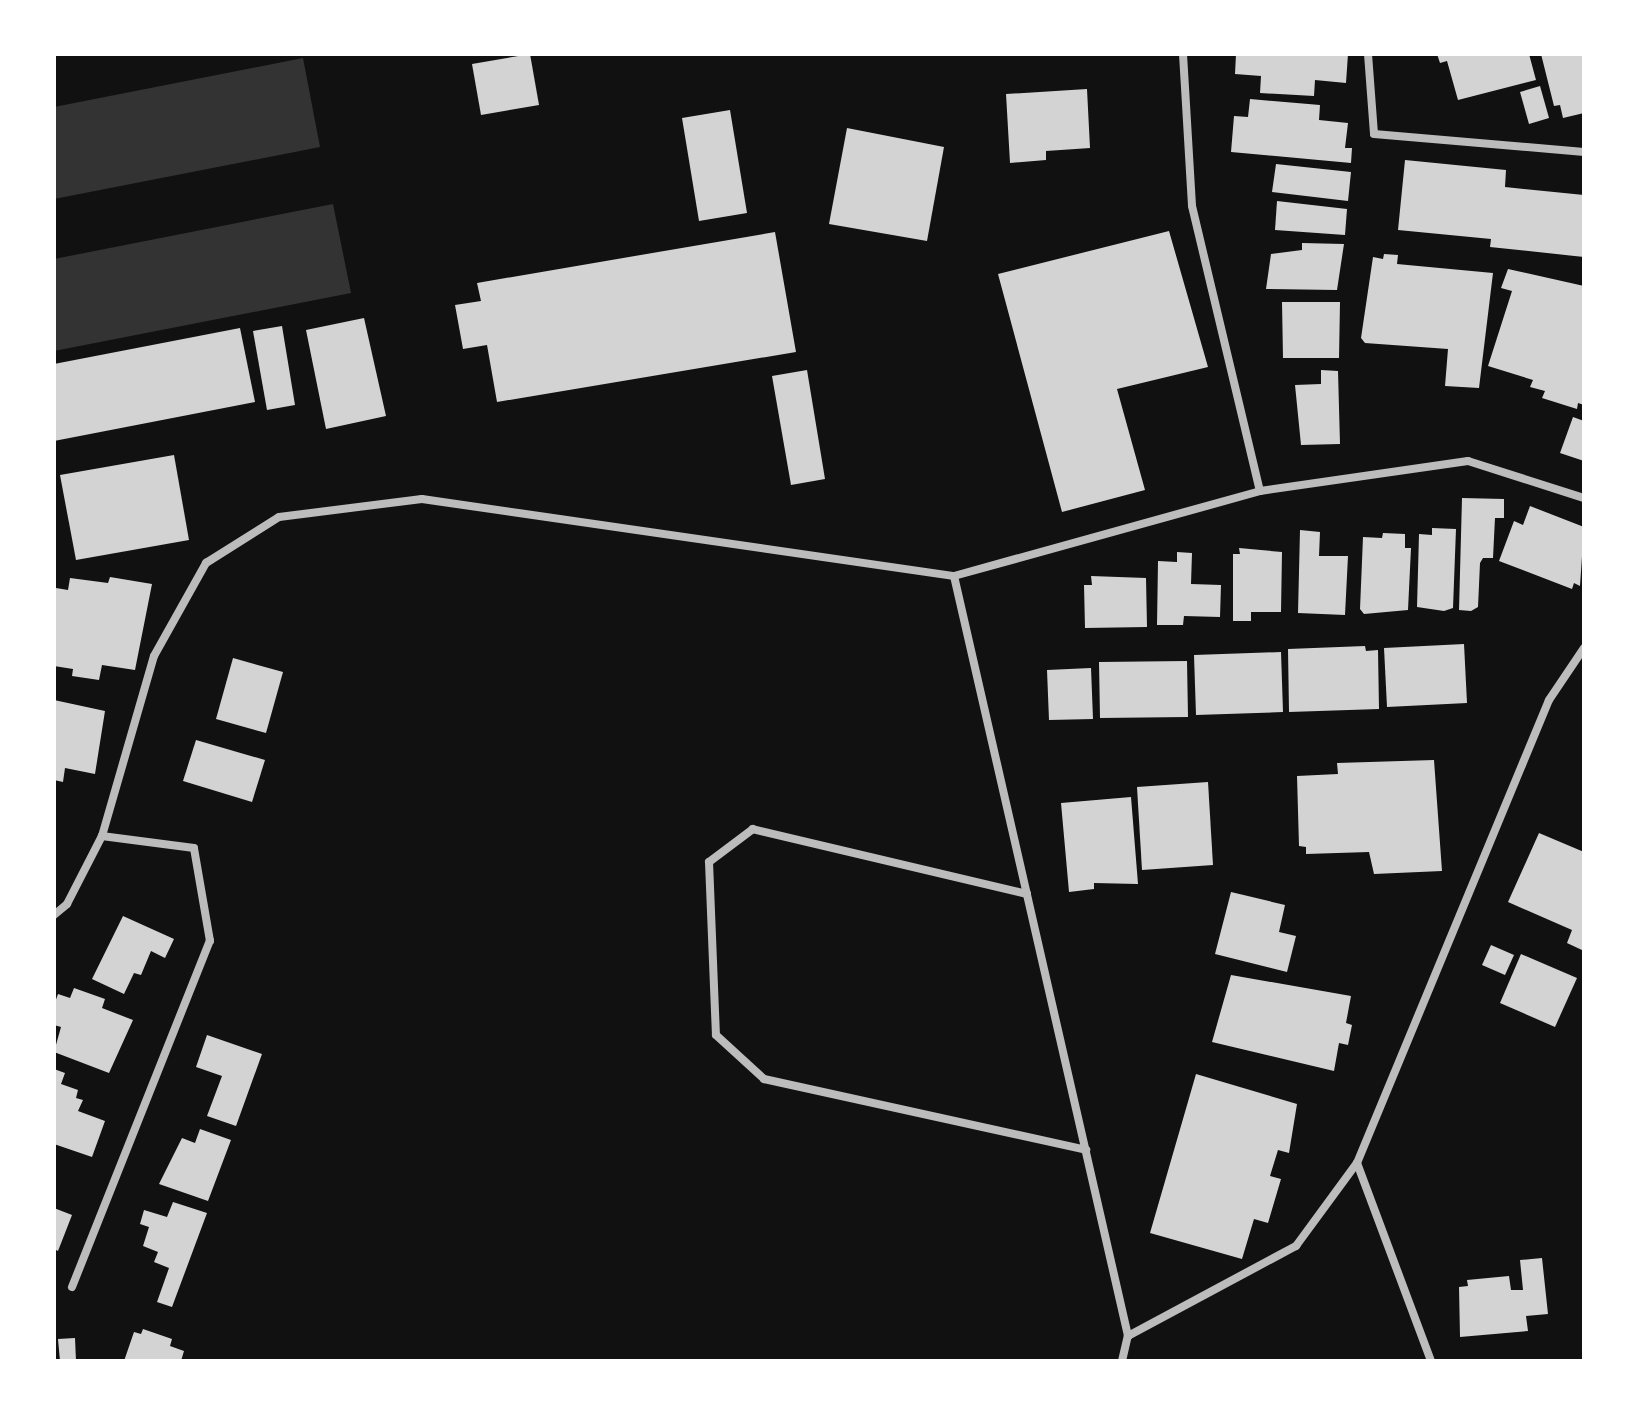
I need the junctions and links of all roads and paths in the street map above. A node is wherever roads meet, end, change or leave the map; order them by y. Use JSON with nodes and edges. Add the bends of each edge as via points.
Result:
{"nodes":[{"id":1,"x":1183,"y":54,"type":"edge"},
{"id":2,"x":1368,"y":54,"type":"edge"},
{"id":3,"x":1584,"y":152,"type":"edge"},
{"id":4,"x":1260,"y":491,"type":"junction"},
{"id":5,"x":1584,"y":498,"type":"edge"},
{"id":6,"x":954,"y":576,"type":"junction"},
{"id":7,"x":1584,"y":648,"type":"edge"},
{"id":8,"x":102,"y":836,"type":"junction"},
{"id":9,"x":1027,"y":894,"type":"junction"},
{"id":10,"x":54,"y":915,"type":"edge"},
{"id":11,"x":1086,"y":1150,"type":"junction"},
{"id":12,"x":1357,"y":1163,"type":"junction"},
{"id":13,"x":72,"y":1287,"type":"dead end"},
{"id":14,"x":1128,"y":1336,"type":"junction"},
{"id":15,"x":1122,"y":1361,"type":"edge"},
{"id":16,"x":1431,"y":1361,"type":"edge"}],
"edges":[{"from":1,"to":4,"type":"street","via":[[1192,206]]},
{"from":2,"to":3,"type":"street","via":[[1374,134]]},
{"from":4,"to":5,"type":"street","via":[[1468,461]]},
{"from":4,"to":6,"type":"street"},
{"from":6,"to":8,"type":"street","via":[[422,499],[279,517],[206,563],[154,656]]},
{"from":6,"to":9,"type":"street"},
{"from":7,"to":12,"type":"street","via":[[1549,700]]},
{"from":8,"to":10,"type":"street","via":[[67,904]]},
{"from":8,"to":13,"type":"street","via":[[194,848],[210,941]]},
{"from":9,"to":11,"type":"street"},
{"from":9,"to":11,"type":"street","via":[[753,829],[709,862],[716,1035],[764,1079]]},
{"from":11,"to":14,"type":"street"},
{"from":12,"to":14,"type":"street","via":[[1296,1246]]},
{"from":12,"to":16,"type":"street"},
{"from":14,"to":15,"type":"street"}]}
